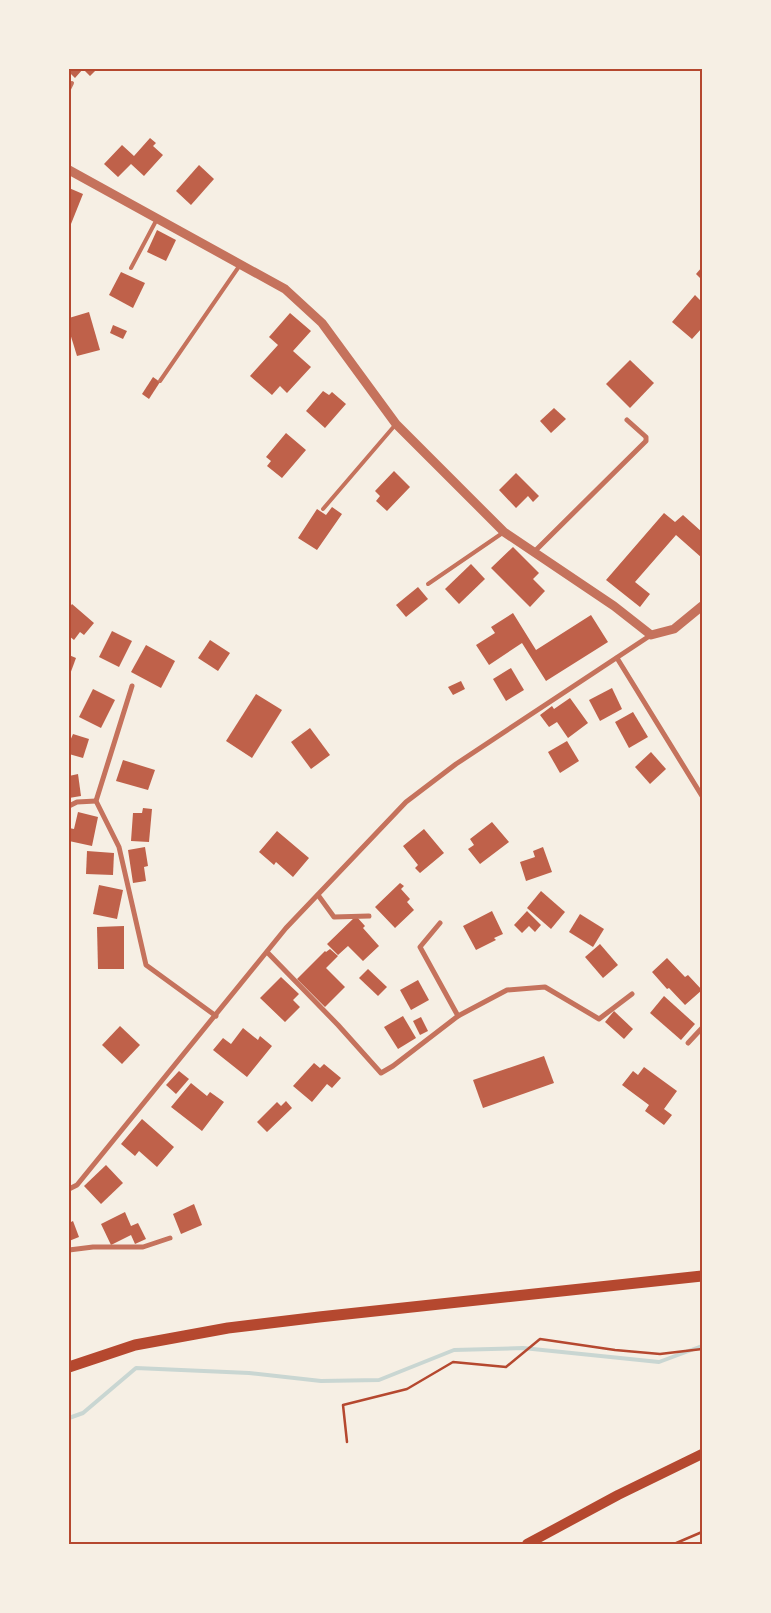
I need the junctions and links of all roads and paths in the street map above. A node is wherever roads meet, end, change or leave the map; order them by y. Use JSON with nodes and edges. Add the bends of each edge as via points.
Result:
{"nodes":[{"id":1,"x":72,"y":83,"type":"dead end"},
{"id":2,"x":69,"y":89,"type":"edge"},
{"id":3,"x":69,"y":170,"type":"edge"},
{"id":4,"x":157,"y":219,"type":"junction"},
{"id":5,"x":240,"y":265,"type":"junction"},
{"id":6,"x":131,"y":268,"type":"dead end"},
{"id":7,"x":160,"y":381,"type":"dead end"},
{"id":8,"x":627,"y":420,"type":"dead end"},
{"id":9,"x":396,"y":424,"type":"junction"},
{"id":10,"x":323,"y":509,"type":"dead end"},
{"id":11,"x":504,"y":532,"type":"junction"},
{"id":12,"x":534,"y":552,"type":"junction"},
{"id":13,"x":428,"y":584,"type":"dead end"},
{"id":14,"x":702,"y":606,"type":"edge"},
{"id":15,"x":651,"y":635,"type":"junction"},
{"id":16,"x":617,"y":658,"type":"junction"},
{"id":17,"x":132,"y":686,"type":"dead end"},
{"id":18,"x":702,"y":796,"type":"edge"},
{"id":19,"x":96,"y":801,"type":"junction"},
{"id":20,"x":69,"y":806,"type":"edge"},
{"id":21,"x":318,"y":895,"type":"junction"},
{"id":22,"x":369,"y":916,"type":"dead end"},
{"id":23,"x":440,"y":923,"type":"dead end"},
{"id":24,"x":267,"y":952,"type":"junction"},
{"id":25,"x":632,"y":994,"type":"dead end"},
{"id":26,"x":216,"y":1016,"type":"junction"},
{"id":27,"x":458,"y":1016,"type":"junction"},
{"id":28,"x":702,"y":1028,"type":"edge"},
{"id":29,"x":688,"y":1042,"type":"dead end"},
{"id":30,"x":69,"y":1189,"type":"edge"},
{"id":31,"x":170,"y":1238,"type":"dead end"},
{"id":32,"x":69,"y":1250,"type":"edge"},
{"id":33,"x":702,"y":1276,"type":"edge"},
{"id":34,"x":702,"y":1349,"type":"edge"},
{"id":35,"x":69,"y":1367,"type":"edge"},
{"id":36,"x":347,"y":1442,"type":"dead end"},
{"id":37,"x":702,"y":1454,"type":"edge"},
{"id":38,"x":702,"y":1532,"type":"edge"},
{"id":39,"x":527,"y":1544,"type":"edge"},
{"id":40,"x":674,"y":1544,"type":"edge"}],
"edges":[{"from":1,"to":2,"type":"lane"},
{"from":3,"to":4,"type":"street"},
{"from":4,"to":5,"type":"street"},
{"from":4,"to":6,"type":"lane"},
{"from":5,"to":7,"type":"lane"},
{"from":5,"to":9,"type":"street","via":[[285,289],[322,323]]},
{"from":8,"to":12,"type":"street","via":[[646,437],[646,441]]},
{"from":9,"to":10,"type":"lane"},
{"from":9,"to":11,"type":"street"},
{"from":11,"to":12,"type":"street"},
{"from":11,"to":13,"type":"lane"},
{"from":12,"to":15,"type":"street"},
{"from":14,"to":15,"type":"street","via":[[674,629]]},
{"from":15,"to":16,"type":"street"},
{"from":16,"to":18,"type":"street"},
{"from":16,"to":21,"type":"street","via":[[456,764],[406,802]]},
{"from":17,"to":19,"type":"street"},
{"from":19,"to":20,"type":"street"},
{"from":19,"to":26,"type":"street","via":[[119,847],[146,965]]},
{"from":21,"to":22,"type":"street","via":[[334,917]]},
{"from":21,"to":24,"type":"street"},
{"from":23,"to":27,"type":"street","via":[[420,947]]},
{"from":24,"to":26,"type":"street"},
{"from":24,"to":27,"type":"street","via":[[381,1073]]},
{"from":25,"to":27,"type":"street","via":[[599,1019],[545,988],[507,990]]},
{"from":26,"to":30,"type":"street","via":[[77,1185]]},
{"from":28,"to":29,"type":"street"},
{"from":31,"to":32,"type":"street","via":[[143,1247]]},
{"from":33,"to":35,"type":"main road","via":[[228,1328],[135,1345]]},
{"from":34,"to":36,"type":"path","via":[[660,1354],[540,1338],[506,1367],[453,1362],[408,1389],[343,1405]]},
{"from":37,"to":39,"type":"main road"},
{"from":38,"to":40,"type":"path"}]}
